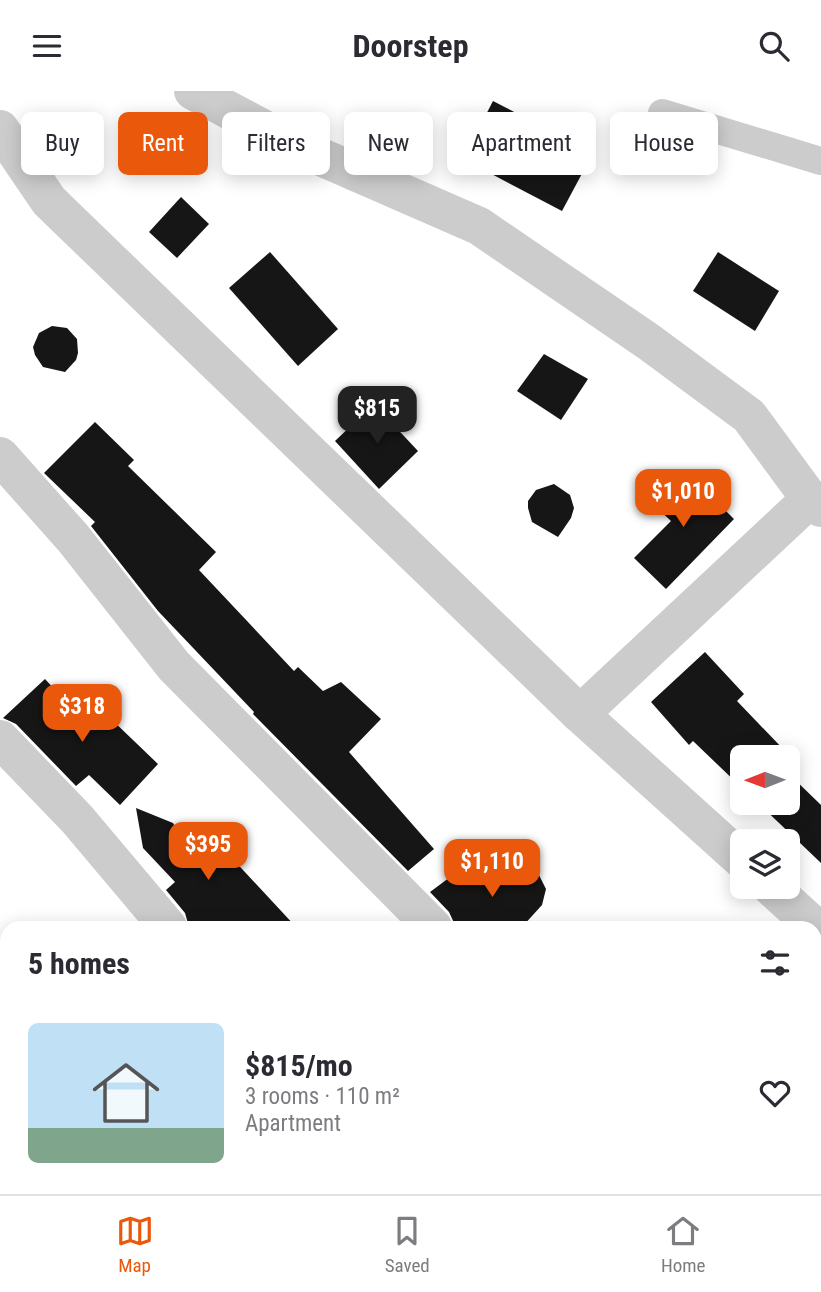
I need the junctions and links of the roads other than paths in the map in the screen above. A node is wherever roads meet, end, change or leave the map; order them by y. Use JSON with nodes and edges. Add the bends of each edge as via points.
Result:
{"nodes":[{"id":1,"x":193,"y":91,"type":"edge"},
{"id":2,"x":0,"y":128,"type":"edge"},
{"id":3,"x":718,"y":130,"type":"edge"},
{"id":4,"x":821,"y":162,"type":"edge"},
{"id":5,"x":0,"y":456,"type":"edge"},
{"id":6,"x":817,"y":496,"type":"edge"},
{"id":7,"x":580,"y":715,"type":"junction"},
{"id":8,"x":0,"y":739,"type":"edge"},
{"id":9,"x":730,"y":849,"type":"edge"},
{"id":10,"x":785,"y":899,"type":"edge"},
{"id":11,"x":163,"y":921,"type":"edge"},
{"id":12,"x":427,"y":921,"type":"edge"},
{"id":13,"x":808,"y":921,"type":"edge"}],
"edges":[{"from":1,"to":6,"type":"street","via":[[298,147],[479,226],[749,416]]},
{"from":2,"to":7,"type":"street","via":[[49,201]]},
{"from":3,"to":4,"type":"lane"},
{"from":5,"to":12,"type":"street","via":[[73,538],[174,666]]},
{"from":6,"to":7,"type":"street"},
{"from":7,"to":9,"type":"street"},
{"from":8,"to":11,"type":"street","via":[[77,819]]},
{"from":10,"to":13,"type":"street"}]}
